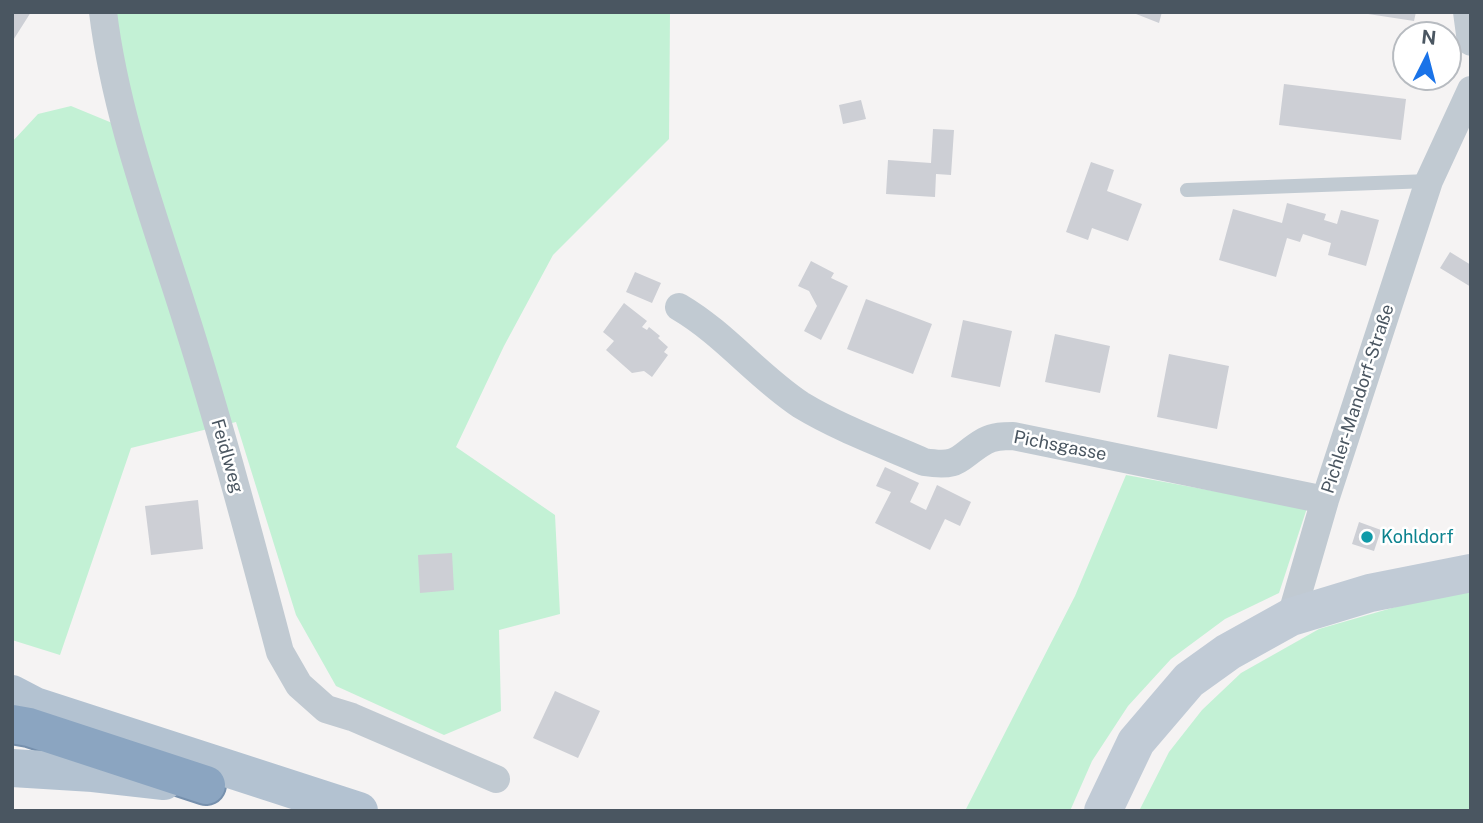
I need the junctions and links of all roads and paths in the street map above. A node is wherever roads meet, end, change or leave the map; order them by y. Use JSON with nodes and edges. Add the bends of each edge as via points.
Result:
{"nodes":[{"id":1,"x":103,"y":12,"type":"edge"},
{"id":2,"x":1467,"y":12,"type":"edge"},
{"id":3,"x":1471,"y":42,"type":"edge"},
{"id":4,"x":1471,"y":90,"type":"edge"},
{"id":5,"x":1429,"y":181,"type":"junction"},
{"id":6,"x":1187,"y":190,"type":"dead end"},
{"id":7,"x":679,"y":307,"type":"dead end"},
{"id":8,"x":1325,"y":500,"type":"junction"},
{"id":9,"x":1471,"y":573,"type":"edge"},
{"id":10,"x":1291,"y":617,"type":"junction"},
{"id":11,"x":18,"y":706,"type":"edge"},
{"id":12,"x":12,"y":768,"type":"edge"},
{"id":13,"x":496,"y":779,"type":"dead end"},
{"id":14,"x":206,"y":785,"type":"junction"},
{"id":15,"x":285,"y":811,"type":"edge"},
{"id":16,"x":359,"y":811,"type":"edge"},
{"id":17,"x":1103,"y":811,"type":"edge"}],
"edges":[{"from":1,"to":13,"type":"street","name":"Feidlweg","via":[[125,124],[205,379],[280,652],[299,685],[326,709]]},
{"from":2,"to":3,"type":"street"},
{"from":4,"to":5,"type":"street","name":"Pichler-Mandorf-Straße"},
{"from":5,"to":6,"type":"lane"},
{"from":5,"to":8,"type":"street","name":"Pichler-Mandorf-Straße"},
{"from":7,"to":8,"type":"street","name":"Pichsgasse","via":[[713,329],[801,404],[923,462],[958,462],[984,441],[1013,436]]},
{"from":8,"to":10,"type":"street","name":"Pichler-Mandorf-Straße"},
{"from":9,"to":10,"type":"street","via":[[1370,593]]},
{"from":10,"to":17,"type":"street","via":[[1189,680],[1136,741]]},
{"from":11,"to":14,"type":"highway","via":[[41,732]]},
{"from":11,"to":16,"type":"main road"},
{"from":12,"to":14,"type":"main road"},
{"from":14,"to":15,"type":"main road"}]}
